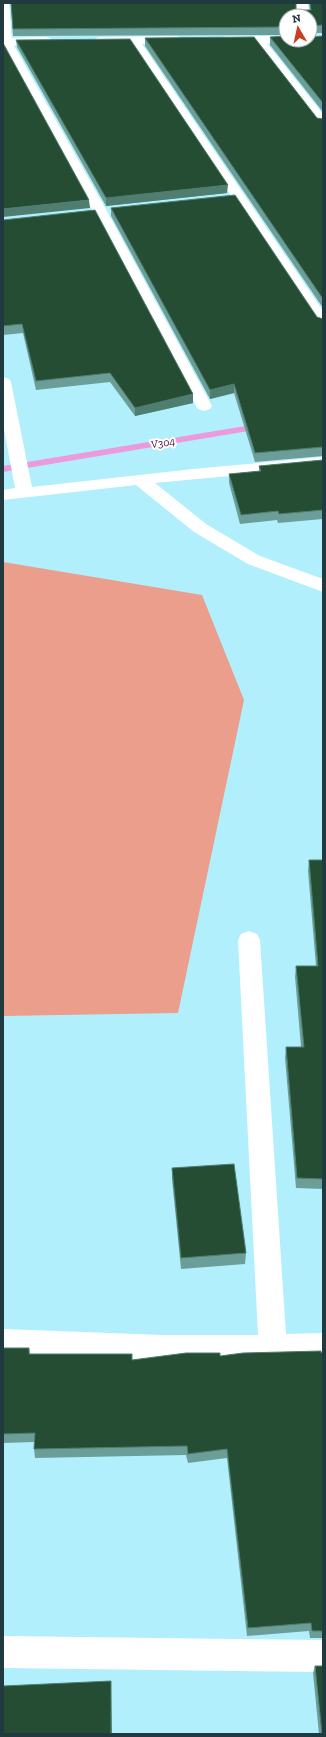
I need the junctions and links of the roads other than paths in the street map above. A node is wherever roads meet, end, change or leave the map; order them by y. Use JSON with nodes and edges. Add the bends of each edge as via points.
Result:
{"nodes":[{"id":1,"x":3,"y":3,"type":"edge"},
{"id":2,"x":188,"y":40,"type":"edge"},
{"id":3,"x":212,"y":40,"type":"edge"},
{"id":4,"x":258,"y":40,"type":"junction"},
{"id":5,"x":278,"y":40,"type":"edge"},
{"id":6,"x":54,"y":41,"type":"edge"},
{"id":7,"x":86,"y":41,"type":"edge"},
{"id":8,"x":134,"y":41,"type":"junction"},
{"id":9,"x":5,"y":42,"type":"edge"},
{"id":10,"x":323,"y":122,"type":"edge"},
{"id":11,"x":239,"y":197,"type":"junction"},
{"id":12,"x":223,"y":198,"type":"edge"},
{"id":13,"x":116,"y":211,"type":"edge"},
{"id":14,"x":101,"y":213,"type":"junction"},
{"id":15,"x":86,"y":214,"type":"edge"},
{"id":16,"x":323,"y":322,"type":"edge"},
{"id":17,"x":3,"y":382,"type":"edge"},
{"id":18,"x":204,"y":406,"type":"dead end"},
{"id":19,"x":323,"y":462,"type":"edge"},
{"id":20,"x":140,"y":480,"type":"junction"},
{"id":21,"x":25,"y":493,"type":"junction"},
{"id":22,"x":3,"y":496,"type":"edge"},
{"id":23,"x":323,"y":586,"type":"edge"},
{"id":24,"x":249,"y":940,"type":"dead end"},
{"id":25,"x":3,"y":1342,"type":"edge"},
{"id":26,"x":323,"y":1346,"type":"edge"},
{"id":27,"x":273,"y":1349,"type":"junction"},
{"id":28,"x":3,"y":1652,"type":"edge"},
{"id":29,"x":323,"y":1656,"type":"edge"}],
"edges":[{"from":1,"to":9,"type":"street"},
{"from":2,"to":8,"type":"street"},
{"from":3,"to":4,"type":"street"},
{"from":4,"to":5,"type":"street"},
{"from":4,"to":10,"type":"street"},
{"from":6,"to":9,"type":"street"},
{"from":7,"to":8,"type":"street"},
{"from":8,"to":11,"type":"street"},
{"from":9,"to":14,"type":"street"},
{"from":11,"to":12,"type":"street"},
{"from":11,"to":16,"type":"street"},
{"from":13,"to":14,"type":"street"},
{"from":14,"to":15,"type":"street"},
{"from":14,"to":18,"type":"street"},
{"from":17,"to":21,"type":"street"},
{"from":19,"to":20,"type":"street"},
{"from":20,"to":21,"type":"street"},
{"from":20,"to":23,"type":"street","via":[[200,528],[254,560]]},
{"from":21,"to":22,"type":"street"},
{"from":24,"to":27,"type":"street"},
{"from":25,"to":27,"type":"street"},
{"from":26,"to":27,"type":"street"},
{"from":28,"to":29,"type":"street"}]}
